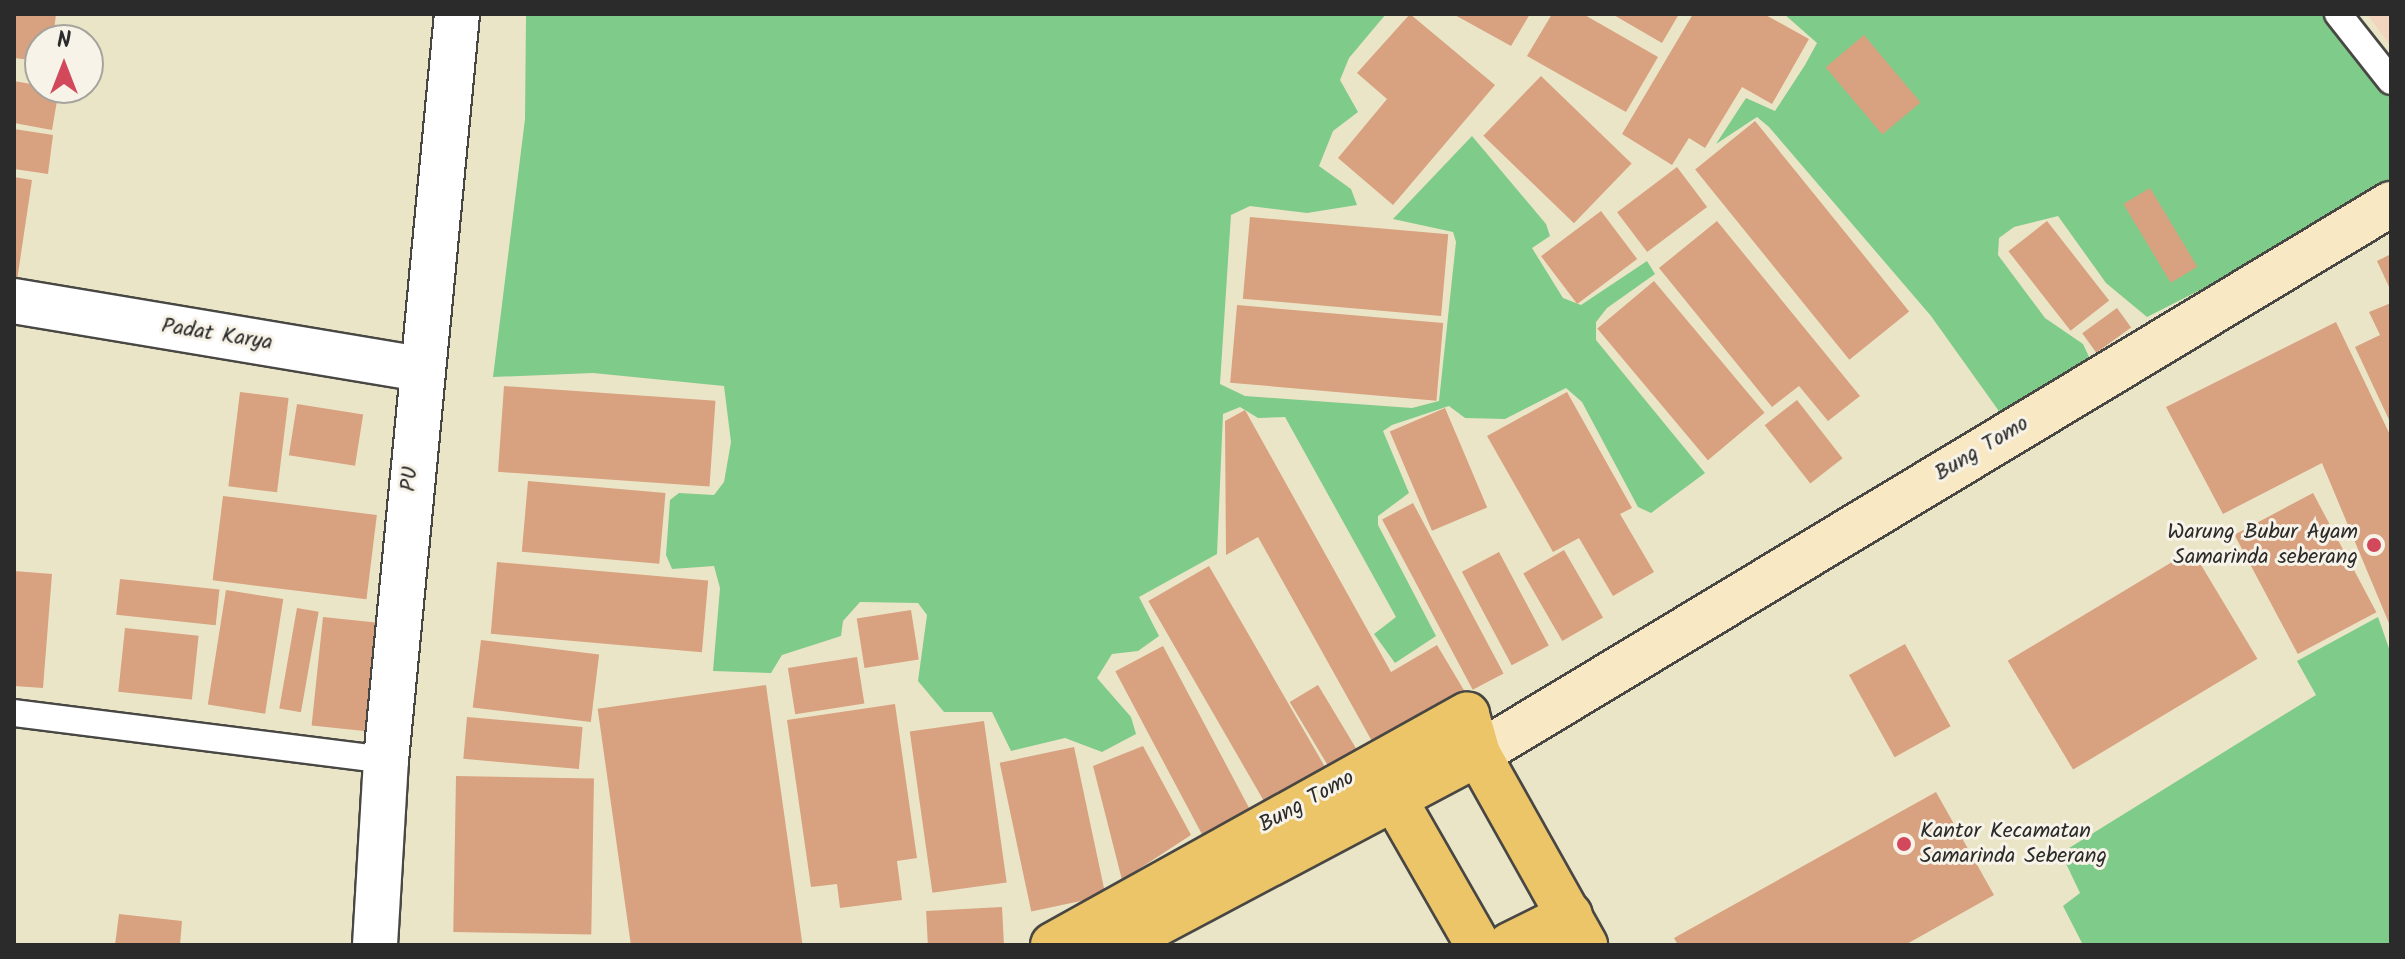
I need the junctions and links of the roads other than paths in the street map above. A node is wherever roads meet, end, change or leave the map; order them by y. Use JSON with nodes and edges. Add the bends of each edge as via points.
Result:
{"nodes":[{"id":1,"x":457,"y":14,"type":"edge"},
{"id":2,"x":2338,"y":14,"type":"edge"},
{"id":3,"x":2391,"y":81,"type":"edge"},
{"id":4,"x":2391,"y":204,"type":"edge"},
{"id":5,"x":14,"y":301,"type":"edge"},
{"id":6,"x":420,"y":369,"type":"junction"},
{"id":7,"x":14,"y":713,"type":"edge"},
{"id":8,"x":1473,"y":735,"type":"junction"},
{"id":9,"x":386,"y":760,"type":"junction"},
{"id":10,"x":1384,"y":782,"type":"junction"},
{"id":11,"x":1578,"y":930,"type":"edge"},
{"id":12,"x":375,"y":945,"type":"edge"},
{"id":13,"x":1053,"y":945,"type":"edge"},
{"id":14,"x":1117,"y":945,"type":"edge"},
{"id":15,"x":1478,"y":945,"type":"edge"},
{"id":16,"x":1510,"y":945,"type":"edge"}],
"edges":[{"from":1,"to":6,"type":"street","name":"PU"},
{"from":2,"to":3,"type":"lane"},
{"from":4,"to":8,"type":"street","name":"Bung Tomo","via":[[1574,694]]},
{"from":5,"to":6,"type":"street","name":"Padat Karya"},
{"from":6,"to":9,"type":"street","name":"PU"},
{"from":7,"to":9,"type":"lane"},
{"from":8,"to":10,"type":"main road","name":"Bung Tomo"},
{"from":8,"to":11,"type":"main road"},
{"from":9,"to":12,"type":"street","name":"PU"},
{"from":10,"to":13,"type":"main road","name":"Bung Tomo"},
{"from":10,"to":14,"type":"main road","name":"Bung Tomo"},
{"from":10,"to":15,"type":"main road"},
{"from":11,"to":16,"type":"main road"}]}
